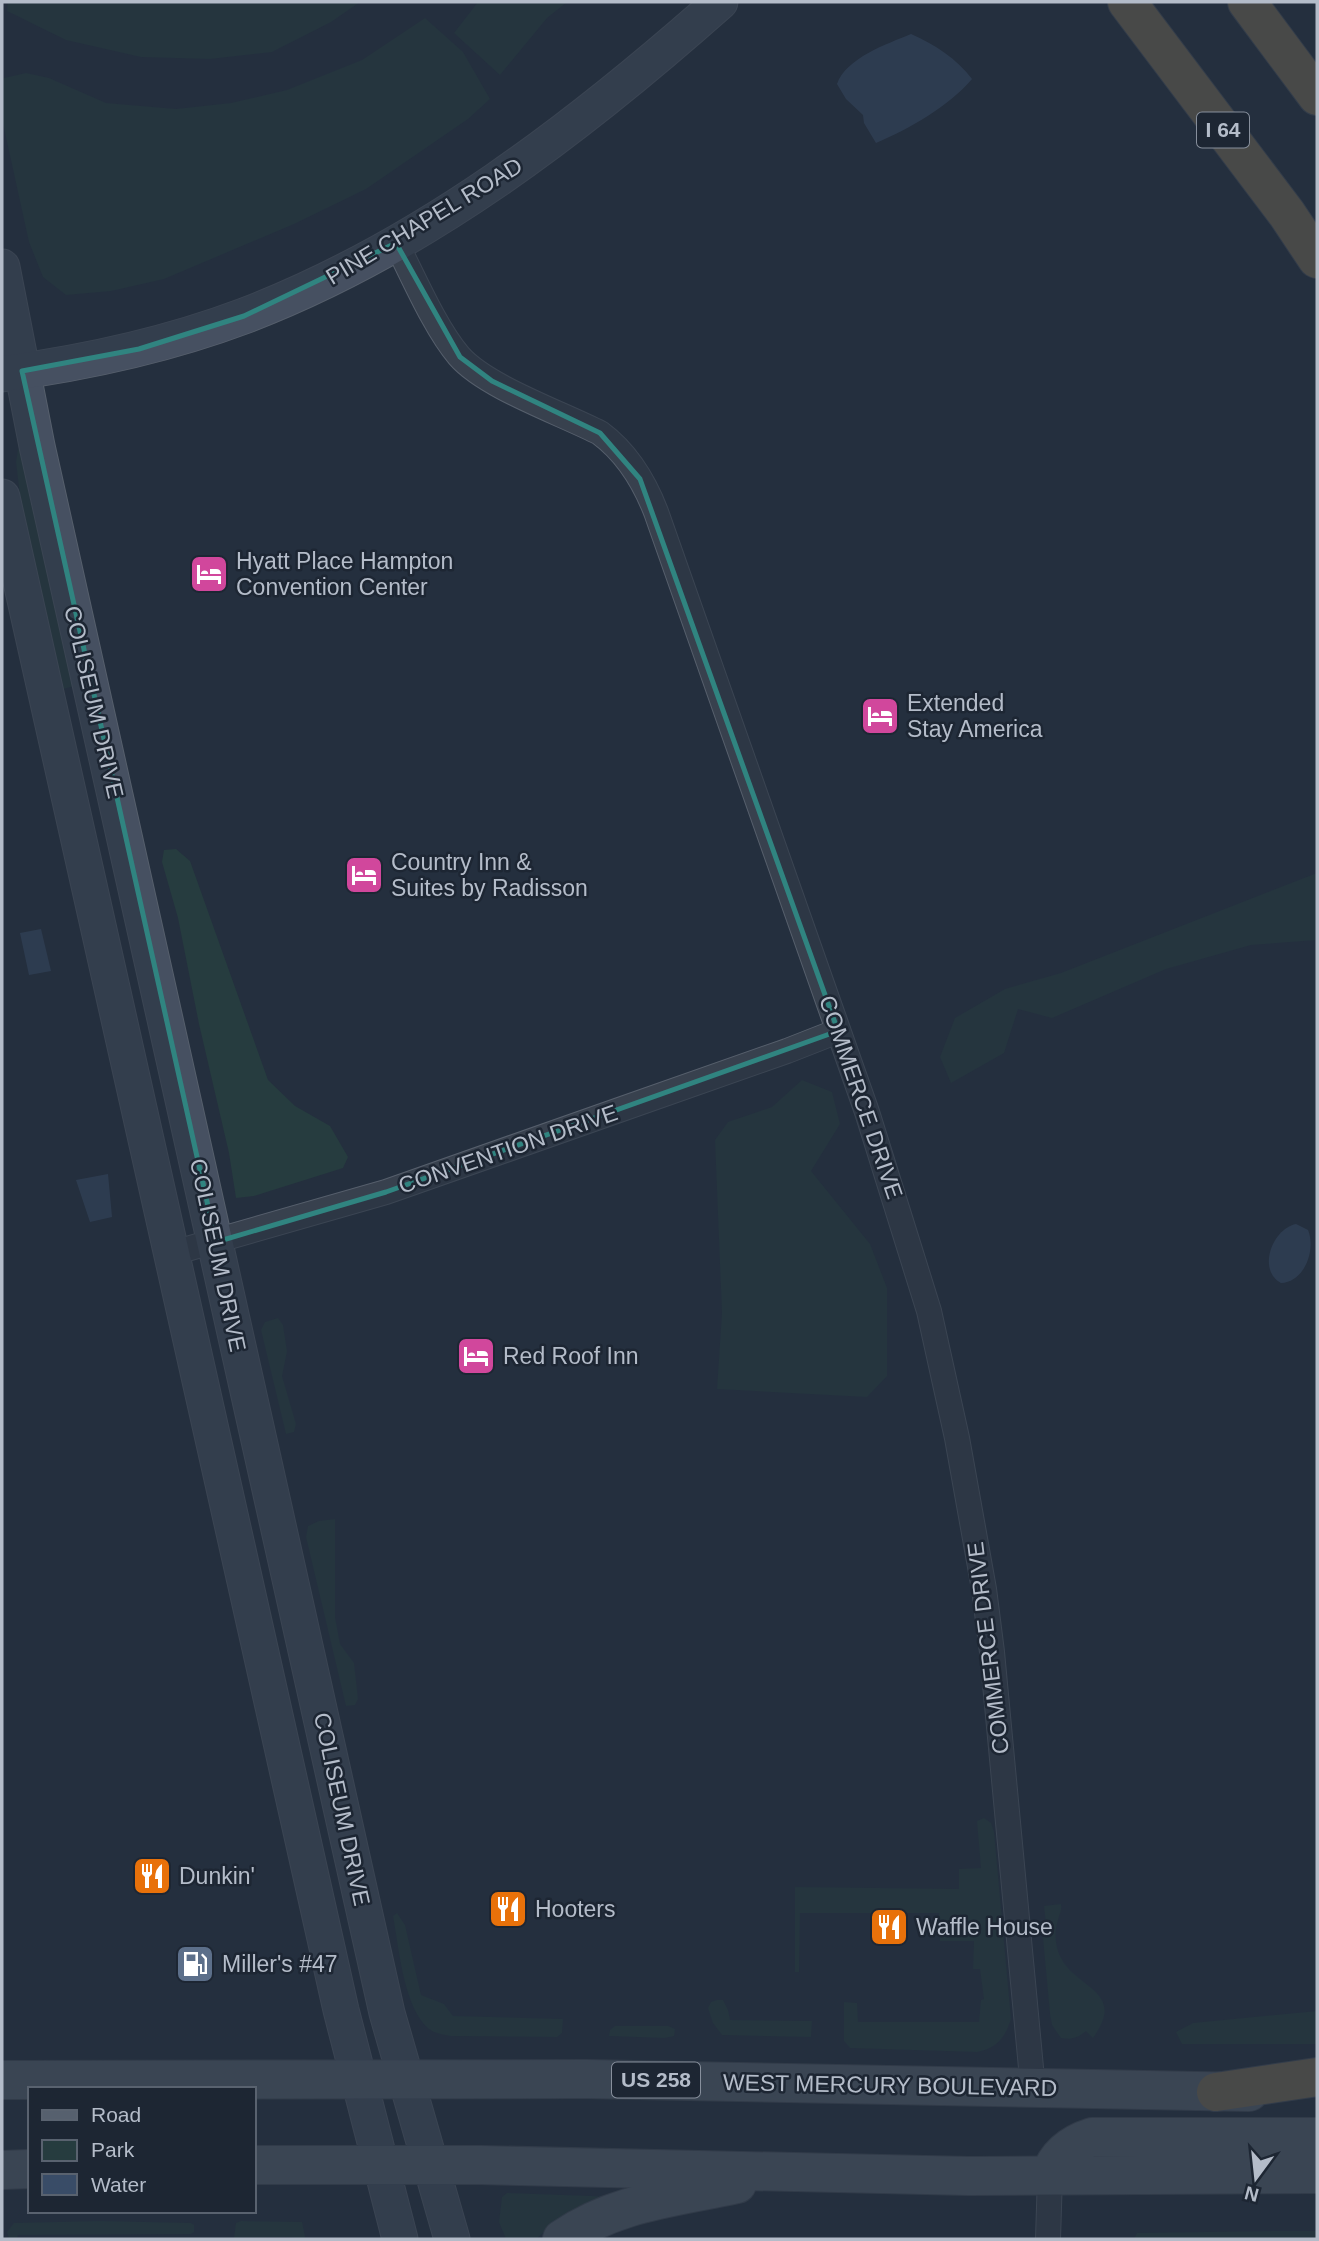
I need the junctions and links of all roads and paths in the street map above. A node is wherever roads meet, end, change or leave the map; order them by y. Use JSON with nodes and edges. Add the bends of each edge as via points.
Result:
{"nodes":[{"id":1,"x":720,"y":2,"type":"edge"},
{"id":2,"x":1127,"y":2,"type":"edge"},
{"id":3,"x":1247,"y":2,"type":"edge"},
{"id":4,"x":1317,"y":96,"type":"edge"},
{"id":5,"x":396,"y":243,"type":"junction"},
{"id":6,"x":1317,"y":259,"type":"edge"},
{"id":7,"x":2,"y":267,"type":"edge"},
{"id":8,"x":12,"y":372,"type":"edge"},
{"id":9,"x":2,"y":497,"type":"edge"},
{"id":10,"x":838,"y":1031,"type":"junction"},
{"id":11,"x":216,"y":1242,"type":"junction"},
{"id":12,"x":173,"y":1253,"type":"junction"},
{"id":13,"x":1317,"y":2077,"type":"edge"},
{"id":14,"x":359,"y":2079,"type":"junction"},
{"id":15,"x":406,"y":2079,"type":"junction"},
{"id":16,"x":2,"y":2080,"type":"edge"},
{"id":17,"x":1033,"y":2089,"type":"junction"},
{"id":18,"x":1216,"y":2092,"type":"junction"},
{"id":19,"x":1317,"y":2093,"type":"edge"},
{"id":20,"x":1317,"y":2137,"type":"edge"},
{"id":21,"x":381,"y":2164,"type":"junction"},
{"id":22,"x":256,"y":2165,"type":"edge"},
{"id":23,"x":431,"y":2165,"type":"junction"},
{"id":24,"x":28,"y":2169,"type":"edge"},
{"id":25,"x":2,"y":2170,"type":"edge"},
{"id":26,"x":793,"y":2171,"type":"junction"},
{"id":27,"x":1317,"y":2174,"type":"edge"},
{"id":28,"x":1050,"y":2175,"type":"junction"},
{"id":29,"x":400,"y":2239,"type":"edge"},
{"id":30,"x":452,"y":2239,"type":"edge"},
{"id":31,"x":562,"y":2239,"type":"edge"},
{"id":32,"x":1048,"y":2239,"type":"edge"}],
"edges":[{"from":1,"to":5,"type":"street","name":"PINE CHAPEL ROAD","via":[[532,156]]},
{"from":2,"to":6,"type":"highway","number":"I 64"},
{"from":3,"to":4,"type":"highway"},
{"from":5,"to":8,"type":"street","name":"PINE CHAPEL ROAD","via":[[322,282],[221,324],[139,349]]},
{"from":5,"to":10,"type":"street","name":"COMMERCE DRIVE","via":[[460,357],[492,381],[600,433],[616,445],[640,479],[665,537]]},
{"from":7,"to":8,"type":"street","name":"COLISEUM DRIVE"},
{"from":8,"to":11,"type":"street","name":"COLISEUM DRIVE","via":[[37,446]]},
{"from":9,"to":12,"type":"street","name":"COLISEUM DRIVE"},
{"from":10,"to":11,"type":"street","name":"CONVENTION DRIVE","via":[[386,1192]]},
{"from":10,"to":17,"type":"street","name":"COMMERCE DRIVE","via":[[929,1311],[968,1495],[992,1652]]},
{"from":11,"to":12,"type":"street","name":"CONVENTION DRIVE"},
{"from":11,"to":15,"type":"street","name":"COLISEUM DRIVE","via":[[387,2013]]},
{"from":12,"to":14,"type":"street","name":"COLISEUM DRIVE"},
{"from":13,"to":18,"type":"highway"},
{"from":14,"to":15,"type":"main road","name":"WEST MERCURY BOULEVARD","number":"US 258"},
{"from":14,"to":16,"type":"main road","name":"WEST MERCURY BOULEVARD","number":"US 258"},
{"from":14,"to":21,"type":"street","name":"COLISEUM DRIVE"},
{"from":15,"to":17,"type":"main road","name":"WEST MERCURY BOULEVARD","number":"US 258"},
{"from":15,"to":23,"type":"street","name":"COLISEUM DRIVE"},
{"from":17,"to":18,"type":"main road","name":"WEST MERCURY BOULEVARD","number":"US 258"},
{"from":18,"to":19,"type":"main road","name":"WEST MERCURY BOULEVARD","number":"US 258"},
{"from":20,"to":28,"type":"main road","via":[[1093,2137],[1067,2149]]},
{"from":21,"to":22,"type":"main road"},
{"from":21,"to":23,"type":"main road"},
{"from":21,"to":29,"type":"street","name":"COLISEUM DRIVE"},
{"from":23,"to":26,"type":"main road"},
{"from":23,"to":30,"type":"street","name":"COLISEUM DRIVE"},
{"from":24,"to":25,"type":"main road"},
{"from":26,"to":28,"type":"main road"},
{"from":26,"to":31,"type":"main road","via":[[625,2208]]},
{"from":27,"to":28,"type":"main road"},
{"from":28,"to":32,"type":"street"}]}
